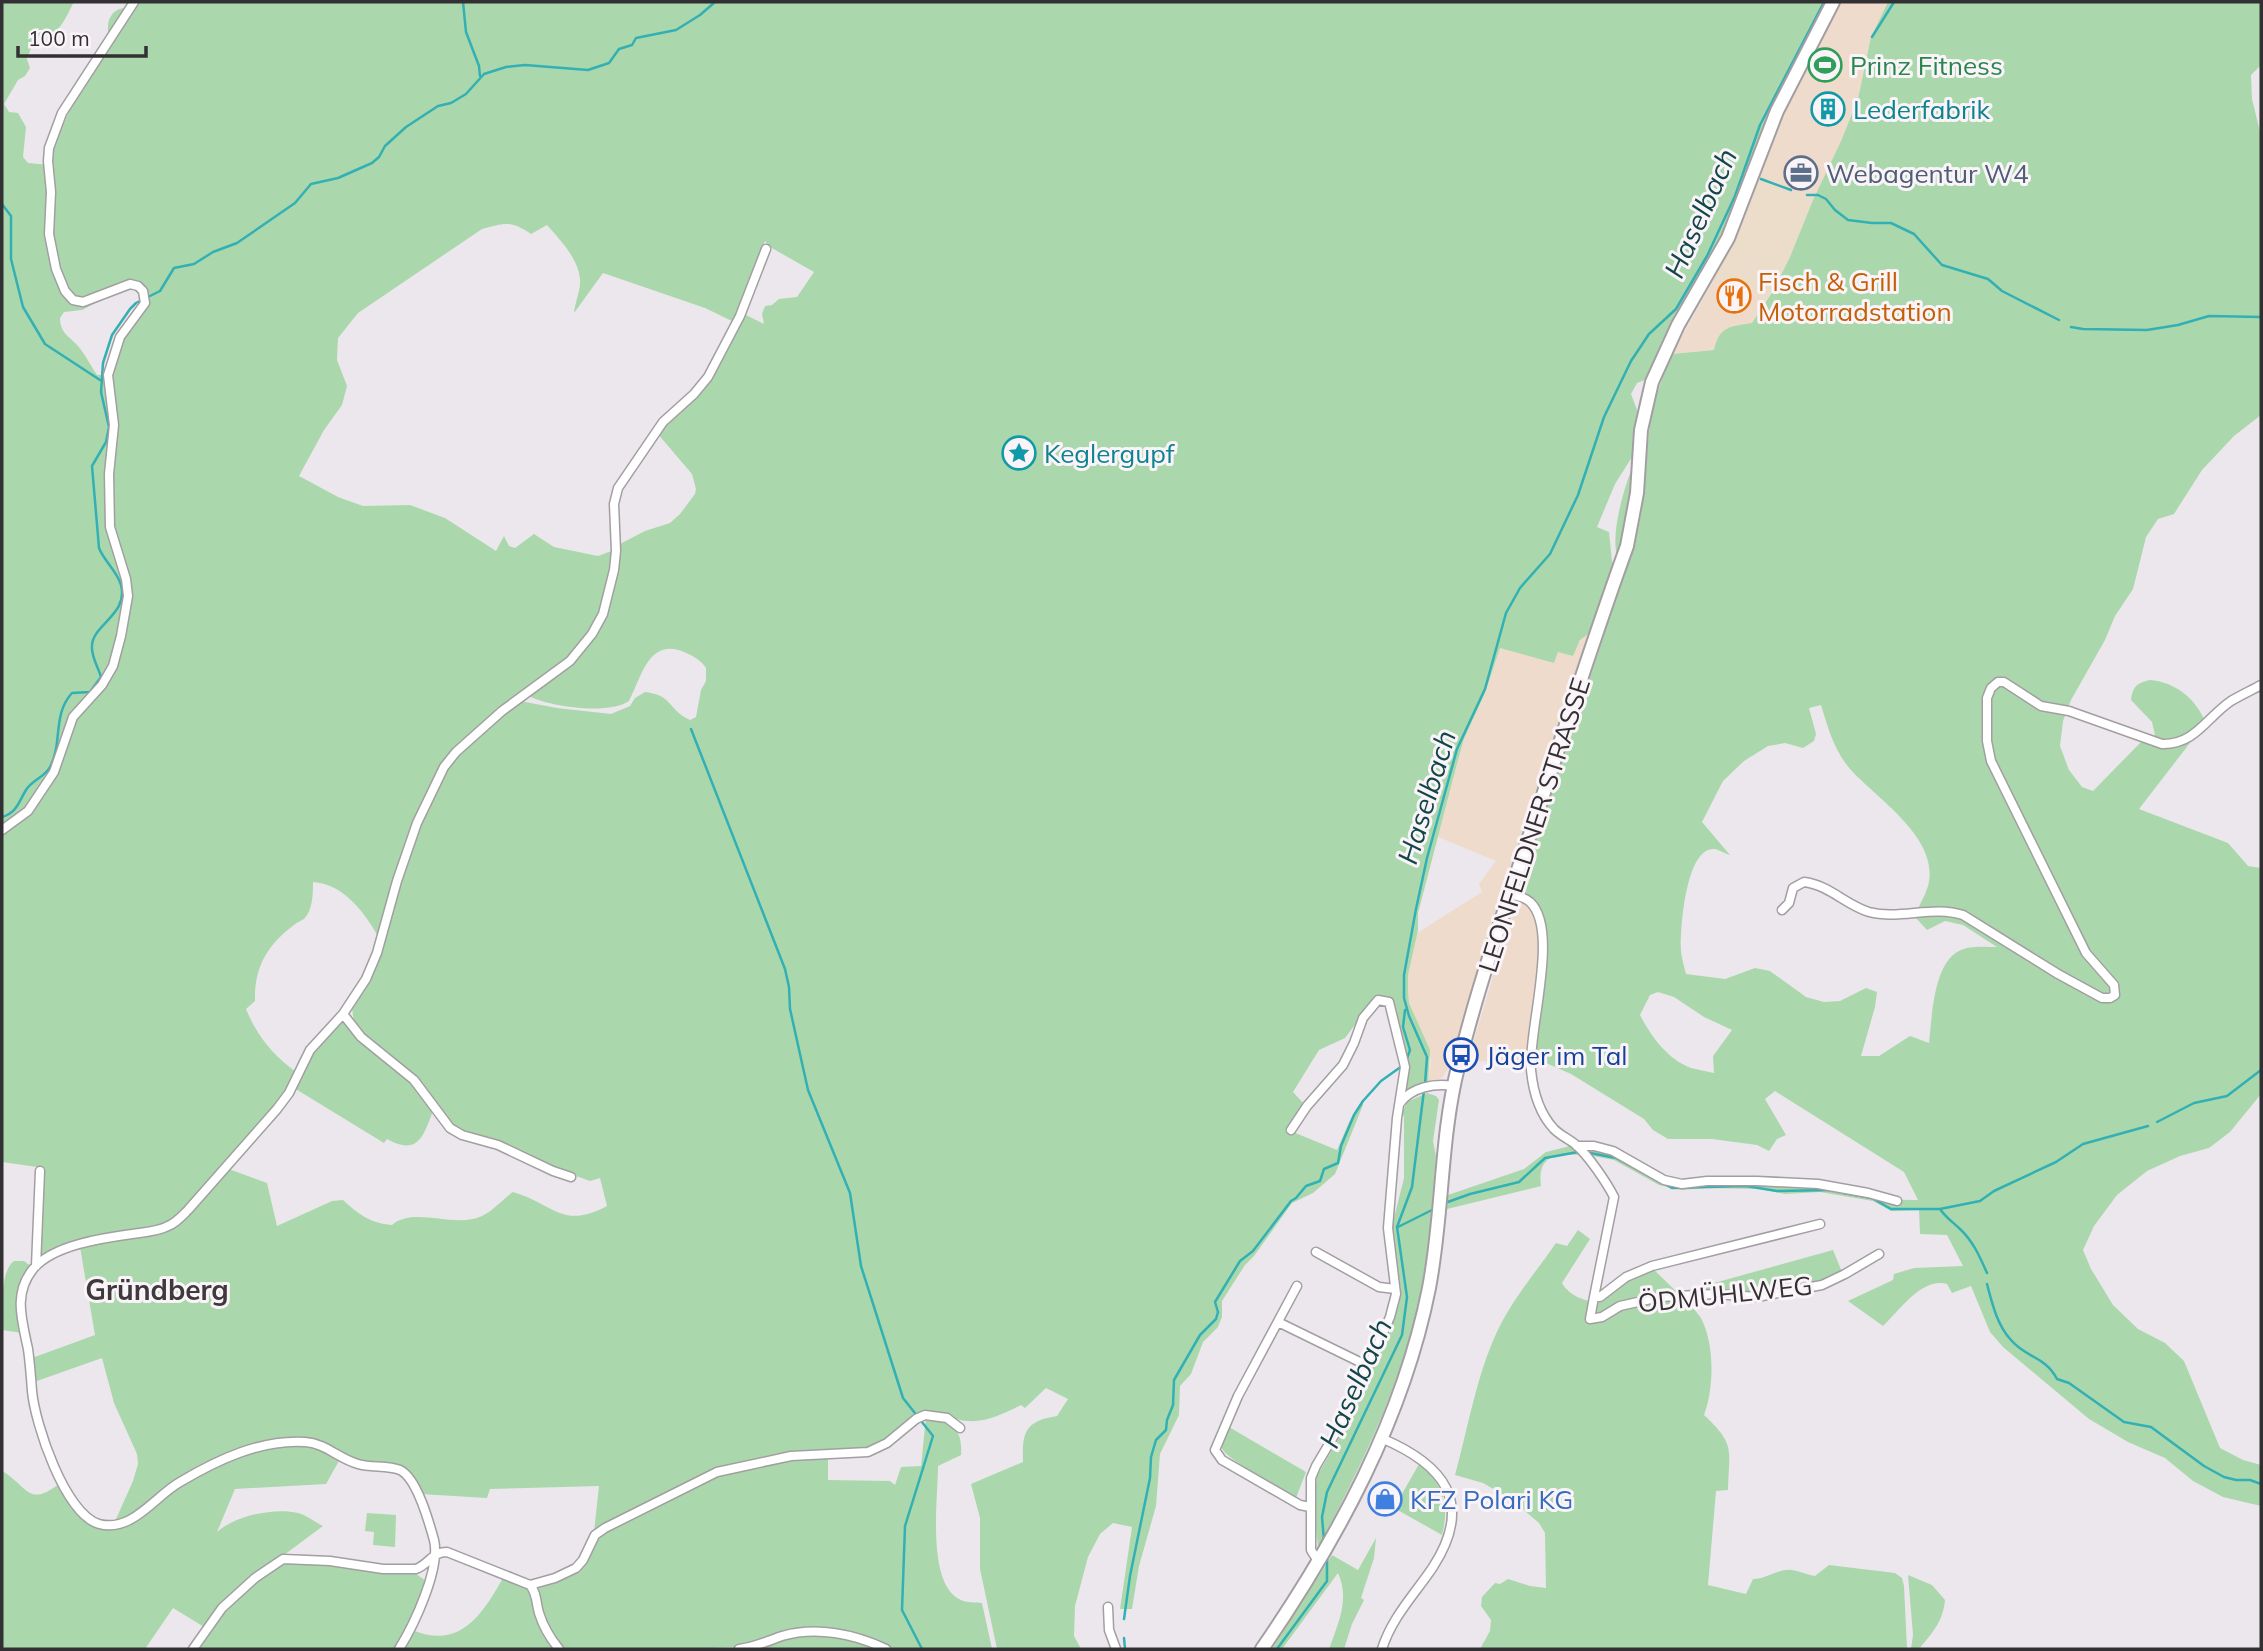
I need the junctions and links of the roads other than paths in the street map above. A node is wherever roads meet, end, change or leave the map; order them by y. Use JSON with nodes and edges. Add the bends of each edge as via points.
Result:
{"nodes":[{"id":1,"x":134,"y":2,"type":"edge"},
{"id":2,"x":1833,"y":2,"type":"edge"},
{"id":3,"x":766,"y":248,"type":"dead end"},
{"id":4,"x":2261,"y":685,"type":"edge"},
{"id":5,"x":2,"y":830,"type":"edge"},
{"id":6,"x":1510,"y":894,"type":"junction"},
{"id":7,"x":1782,"y":909,"type":"dead end"},
{"id":8,"x":344,"y":1014,"type":"junction"},
{"id":9,"x":1454,"y":1086,"type":"junction"},
{"id":10,"x":1400,"y":1104,"type":"junction"},
{"id":11,"x":1291,"y":1130,"type":"dead end"},
{"id":12,"x":1581,"y":1150,"type":"junction"},
{"id":13,"x":40,"y":1171,"type":"dead end"},
{"id":14,"x":571,"y":1177,"type":"dead end"},
{"id":15,"x":1897,"y":1201,"type":"dead end"},
{"id":16,"x":1819,"y":1224,"type":"dead end"},
{"id":17,"x":1316,"y":1252,"type":"dead end"},
{"id":18,"x":1879,"y":1254,"type":"dead end"},
{"id":19,"x":36,"y":1266,"type":"junction"},
{"id":20,"x":1297,"y":1286,"type":"dead end"},
{"id":21,"x":1395,"y":1289,"type":"junction"},
{"id":22,"x":1594,"y":1297,"type":"junction"},
{"id":23,"x":1278,"y":1322,"type":"junction"},
{"id":24,"x":1368,"y":1366,"type":"junction"},
{"id":25,"x":960,"y":1428,"type":"dead end"},
{"id":26,"x":1381,"y":1438,"type":"junction"},
{"id":27,"x":1310,"y":1507,"type":"junction"},
{"id":28,"x":436,"y":1554,"type":"junction"},
{"id":29,"x":1320,"y":1557,"type":"junction"},
{"id":30,"x":416,"y":1569,"type":"junction"},
{"id":31,"x":429,"y":1578,"type":"junction"},
{"id":32,"x":530,"y":1585,"type":"junction"},
{"id":33,"x":1108,"y":1607,"type":"dead end"},
{"id":34,"x":193,"y":1649,"type":"edge"},
{"id":35,"x":399,"y":1649,"type":"edge"},
{"id":36,"x":559,"y":1649,"type":"edge"},
{"id":37,"x":739,"y":1649,"type":"edge"},
{"id":38,"x":886,"y":1649,"type":"edge"},
{"id":39,"x":1116,"y":1649,"type":"edge"},
{"id":40,"x":1262,"y":1649,"type":"edge"},
{"id":41,"x":1382,"y":1649,"type":"edge"}],
"edges":[{"from":1,"to":5,"type":"street","via":[[65,108],[48,154],[48,229],[65,291],[79,302],[130,284],[139,286],[145,297],[120,337],[108,375],[114,425],[110,527],[128,596],[113,666],[73,717],[54,772],[28,811]]},
{"from":2,"to":6,"type":"main road","name":"LEONFELDNER STRASSE","via":[[1777,111],[1728,238],[1678,325],[1653,382],[1641,429],[1635,513]]},
{"from":3,"to":8,"type":"street","via":[[740,316],[708,377],[663,422],[618,488],[614,503],[616,560],[598,624],[570,662],[502,710],[444,766],[417,823],[370,972]]},
{"from":4,"to":7,"type":"street","via":[[2231,701],[2196,734],[2175,745],[2069,710],[2041,706],[2004,682],[1990,688],[1986,719],[1991,761],[2086,953],[2114,985],[2115,995],[2110,998],[2058,974],[1951,911],[1870,912],[1804,882],[1793,888]]},
{"from":6,"to":9,"type":"main road","name":"LEONFELDNER STRASSE"},
{"from":6,"to":12,"type":"street","via":[[1535,908],[1542,933],[1542,972],[1531,1043],[1534,1087],[1548,1121]]},
{"from":8,"to":14,"type":"street","via":[[361,1037],[414,1080],[455,1132]]},
{"from":8,"to":19,"type":"street","via":[[310,1050],[289,1093],[268,1120],[180,1218],[160,1229],[62,1250]]},
{"from":9,"to":10,"type":"street","via":[[1414,1091]]},
{"from":9,"to":26,"type":"main road","name":"LEONFELDNER STRASSE","via":[[1423,1318]]},
{"from":10,"to":11,"type":"street","via":[[1404,1062],[1391,1004],[1378,1000],[1363,1018],[1343,1065]]},
{"from":10,"to":21,"type":"street","via":[[1388,1228]]},
{"from":12,"to":15,"type":"street","via":[[1594,1146],[1613,1151],[1664,1180],[1682,1184],[1818,1184]]},
{"from":12,"to":22,"type":"street","via":[[1614,1197]]},
{"from":13,"to":19,"type":"street"},
{"from":16,"to":22,"type":"street","name":"ÖDMÜHLWEG","via":[[1652,1266]]},
{"from":17,"to":21,"type":"street","via":[[1379,1287]]},
{"from":18,"to":22,"type":"street","name":"ÖDMÜHLWEG","via":[[1822,1285],[1757,1297],[1660,1297],[1590,1319]]},
{"from":19,"to":28,"type":"street","via":[[22,1287],[20,1302],[36,1419],[61,1480],[89,1519],[101,1525],[122,1524],[177,1483],[224,1459],[266,1446],[306,1442],[356,1464],[405,1474],[429,1522]]},
{"from":20,"to":23,"type":"street"},
{"from":21,"to":24,"type":"street","via":[[1393,1308]]},
{"from":23,"to":24,"type":"street"},
{"from":23,"to":27,"type":"street","via":[[1239,1393],[1215,1450],[1222,1460]]},
{"from":24,"to":27,"type":"street","via":[[1343,1422],[1313,1472]]},
{"from":25,"to":32,"type":"street","via":[[930,1414],[869,1452],[791,1456],[709,1476],[605,1528],[595,1535],[576,1567]]},
{"from":26,"to":29,"type":"main road","name":"LEONFELDNER STRASSE"},
{"from":26,"to":41,"type":"street","via":[[1435,1469],[1448,1493],[1452,1516],[1439,1556],[1394,1621]]},
{"from":27,"to":29,"type":"street","via":[[1311,1550]]},
{"from":28,"to":30,"type":"street"},
{"from":28,"to":31,"type":"street"},
{"from":28,"to":32,"type":"street","via":[[452,1553]]},
{"from":29,"to":40,"type":"main road","name":"LEONFELDNER STRASSE"},
{"from":30,"to":31,"type":"street"},
{"from":30,"to":34,"type":"street","via":[[283,1559],[222,1608]]},
{"from":31,"to":35,"type":"street"},
{"from":32,"to":36,"type":"street","via":[[546,1631]]},
{"from":33,"to":39,"type":"street"},
{"from":37,"to":38,"type":"street","via":[[814,1632],[851,1636]]}]}
